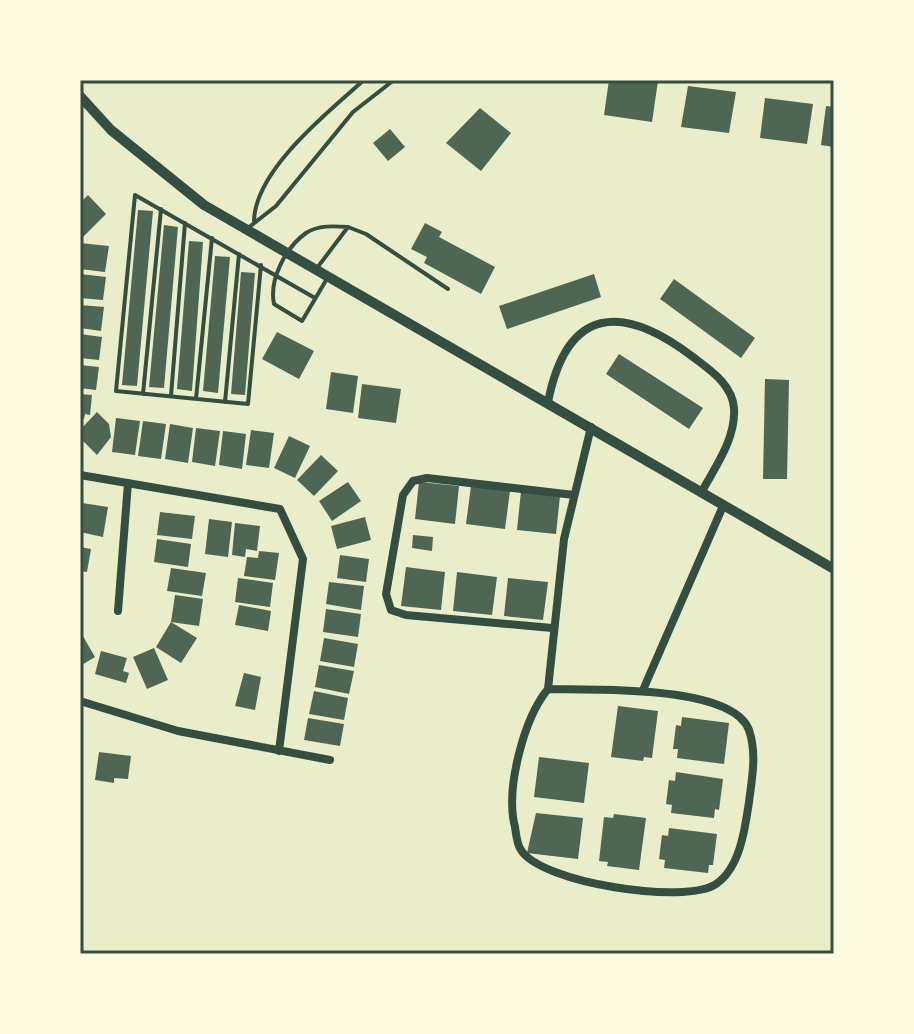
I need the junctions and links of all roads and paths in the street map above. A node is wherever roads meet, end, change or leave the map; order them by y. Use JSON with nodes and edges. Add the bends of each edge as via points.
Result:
{"nodes":[{"id":1,"x":364,"y":80,"type":"edge"},
{"id":2,"x":394,"y":80,"type":"edge"},
{"id":3,"x":80,"y":96,"type":"edge"},
{"id":4,"x":161,"y":209,"type":"junction"},
{"id":5,"x":254,"y":221,"type":"junction"},
{"id":6,"x":185,"y":223,"type":"junction"},
{"id":7,"x":348,"y":227,"type":"junction"},
{"id":8,"x":246,"y":231,"type":"junction"},
{"id":9,"x":212,"y":238,"type":"junction"},
{"id":10,"x":239,"y":254,"type":"junction"},
{"id":11,"x":288,"y":254,"type":"junction"},
{"id":12,"x":261,"y":265,"type":"junction"},
{"id":13,"x":316,"y":270,"type":"junction"},
{"id":14,"x":276,"y":273,"type":"junction"},
{"id":15,"x":328,"y":277,"type":"junction"},
{"id":16,"x":448,"y":289,"type":"dead end"},
{"id":17,"x":315,"y":298,"type":"junction"},
{"id":18,"x":143,"y":394,"type":"junction"},
{"id":19,"x":171,"y":396,"type":"junction"},
{"id":20,"x":196,"y":399,"type":"junction"},
{"id":21,"x":225,"y":402,"type":"junction"},
{"id":22,"x":548,"y":402,"type":"junction"},
{"id":23,"x":591,"y":427,"type":"junction"},
{"id":24,"x":80,"y":475,"type":"edge"},
{"id":25,"x":128,"y":483,"type":"junction"},
{"id":26,"x":701,"y":493,"type":"junction"},
{"id":27,"x":574,"y":495,"type":"junction"},
{"id":28,"x":723,"y":506,"type":"junction"},
{"id":29,"x":834,"y":569,"type":"edge"},
{"id":30,"x":118,"y":611,"type":"dead end"},
{"id":31,"x":552,"y":628,"type":"junction"},
{"id":32,"x":548,"y":689,"type":"junction"},
{"id":33,"x":643,"y":690,"type":"junction"},
{"id":34,"x":80,"y":701,"type":"edge"},
{"id":35,"x":279,"y":751,"type":"junction"},
{"id":36,"x":330,"y":760,"type":"dead end"}],
"edges":[{"from":1,"to":5,"type":"lane","via":[[285,158],[255,204]]},
{"from":2,"to":5,"type":"lane","via":[[353,112],[276,206]]},
{"from":3,"to":8,"type":"street","via":[[176,186]]},
{"from":4,"to":6,"type":"lane"},
{"from":4,"to":18,"type":"lane"},
{"from":4,"to":18,"type":"lane","via":[[135,195],[116,391]]},
{"from":5,"to":8,"type":"lane"},
{"from":6,"to":9,"type":"lane"},
{"from":6,"to":19,"type":"lane"},
{"from":7,"to":11,"type":"lane","via":[[306,233]]},
{"from":7,"to":13,"type":"lane"},
{"from":7,"to":16,"type":"lane"},
{"from":8,"to":11,"type":"street"},
{"from":9,"to":10,"type":"lane"},
{"from":9,"to":20,"type":"lane"},
{"from":10,"to":12,"type":"lane"},
{"from":10,"to":21,"type":"lane"},
{"from":11,"to":13,"type":"street"},
{"from":11,"to":14,"type":"lane"},
{"from":12,"to":14,"type":"lane"},
{"from":12,"to":21,"type":"lane","via":[[248,404]]},
{"from":13,"to":15,"type":"street"},
{"from":14,"to":17,"type":"lane"},
{"from":14,"to":17,"type":"lane","via":[[274,304],[302,321]]},
{"from":15,"to":17,"type":"lane"},
{"from":15,"to":22,"type":"street"},
{"from":18,"to":19,"type":"lane"},
{"from":19,"to":20,"type":"lane"},
{"from":20,"to":21,"type":"lane"},
{"from":22,"to":23,"type":"street"},
{"from":22,"to":26,"type":"street","via":[[562,351],[589,328],[623,320],[672,341],[727,386],[734,404],[729,439]]},
{"from":23,"to":26,"type":"street"},
{"from":23,"to":27,"type":"street"},
{"from":24,"to":25,"type":"street"},
{"from":25,"to":30,"type":"street"},
{"from":25,"to":35,"type":"street","via":[[280,509],[303,559]]},
{"from":26,"to":28,"type":"street"},
{"from":27,"to":31,"type":"street"},
{"from":27,"to":31,"type":"street","via":[[427,478],[413,481],[403,495],[386,594],[391,610],[406,615]]},
{"from":28,"to":29,"type":"street"},
{"from":28,"to":33,"type":"street"},
{"from":31,"to":32,"type":"street"},
{"from":32,"to":33,"type":"street"},
{"from":32,"to":33,"type":"street","via":[[529,718],[516,768],[513,819],[521,851],[547,871],[597,885],[699,892],[727,876],[735,861],[755,760],[749,728],[725,707]]},
{"from":34,"to":35,"type":"street","via":[[178,731]]},
{"from":35,"to":36,"type":"street"}]}
